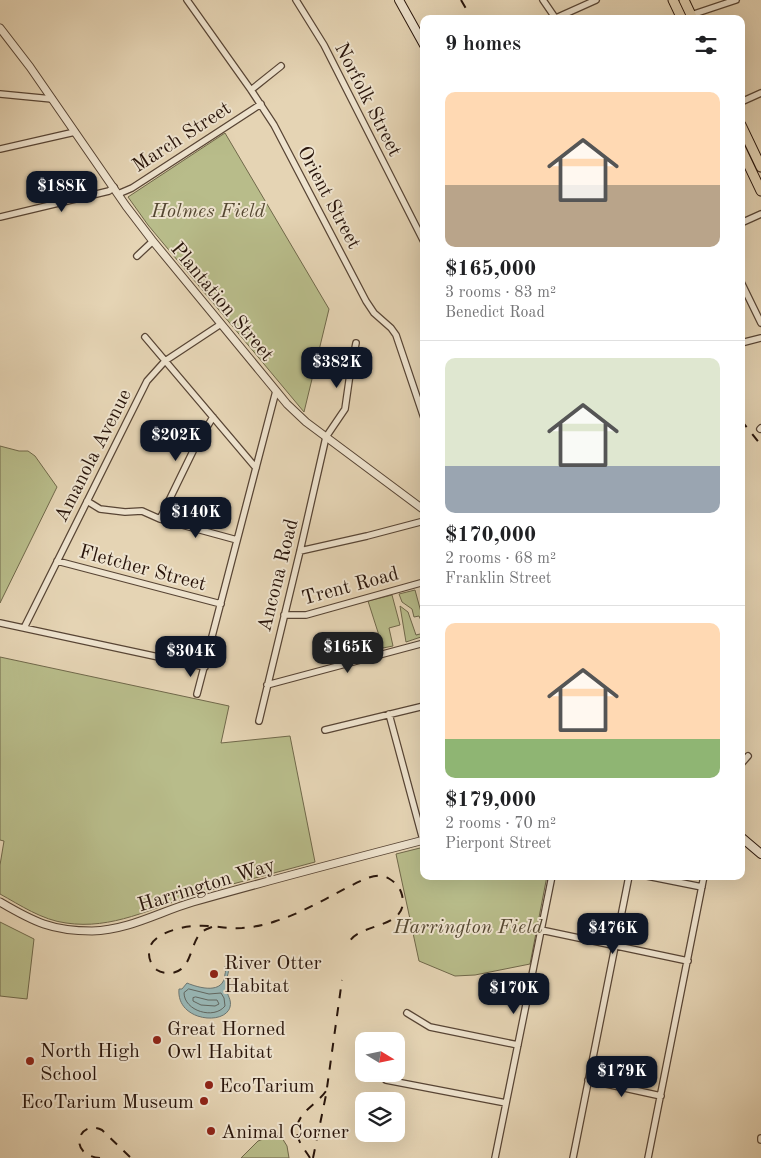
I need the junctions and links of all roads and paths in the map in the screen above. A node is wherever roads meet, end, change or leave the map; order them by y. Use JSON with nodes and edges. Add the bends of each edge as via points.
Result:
{"nodes":[{"id":1,"x":187,"y":0,"type":"edge"},
{"id":2,"x":296,"y":0,"type":"edge"},
{"id":3,"x":399,"y":0,"type":"edge"},
{"id":4,"x":543,"y":0,"type":"edge"},
{"id":5,"x":596,"y":0,"type":"edge"},
{"id":6,"x":673,"y":0,"type":"edge"},
{"id":7,"x":684,"y":0,"type":"edge"},
{"id":8,"x":736,"y":0,"type":"edge"},
{"id":9,"x":554,"y":15,"type":"edge"},
{"id":10,"x":563,"y":15,"type":"edge"},
{"id":11,"x":680,"y":15,"type":"edge"},
{"id":12,"x":691,"y":15,"type":"edge"},
{"id":13,"x":697,"y":15,"type":"edge"},
{"id":14,"x":2,"y":31,"type":"edge"},
{"id":15,"x":420,"y":38,"type":"edge"},
{"id":16,"x":281,"y":66,"type":"dead end"},
{"id":17,"x":251,"y":90,"type":"junction"},
{"id":18,"x":761,"y":93,"type":"edge"},
{"id":19,"x":0,"y":94,"type":"edge"},
{"id":20,"x":52,"y":99,"type":"junction"},
{"id":21,"x":745,"y":100,"type":"edge"},
{"id":22,"x":261,"y":104,"type":"junction"},
{"id":23,"x":74,"y":132,"type":"junction"},
{"id":24,"x":745,"y":133,"type":"edge"},
{"id":25,"x":0,"y":149,"type":"edge"},
{"id":26,"x":745,"y":158,"type":"edge"},
{"id":27,"x":761,"y":167,"type":"edge"},
{"id":28,"x":116,"y":191,"type":"junction"},
{"id":29,"x":761,"y":192,"type":"edge"},
{"id":30,"x":761,"y":214,"type":"edge"},
{"id":31,"x":0,"y":217,"type":"edge"},
{"id":32,"x":745,"y":221,"type":"edge"},
{"id":33,"x":420,"y":234,"type":"edge"},
{"id":34,"x":153,"y":241,"type":"junction"},
{"id":35,"x":136,"y":256,"type":"dead end"},
{"id":36,"x":745,"y":290,"type":"edge"},
{"id":37,"x":221,"y":324,"type":"junction"},
{"id":38,"x":761,"y":324,"type":"edge"},
{"id":39,"x":145,"y":337,"type":"dead end"},
{"id":40,"x":761,"y":338,"type":"edge"},
{"id":41,"x":745,"y":341,"type":"edge"},
{"id":42,"x":356,"y":343,"type":"dead end"},
{"id":43,"x":166,"y":360,"type":"junction"},
{"id":44,"x":276,"y":391,"type":"junction"},
{"id":45,"x":420,"y":406,"type":"edge"},
{"id":46,"x":213,"y":418,"type":"junction"},
{"id":47,"x":326,"y":437,"type":"junction"},
{"id":48,"x":256,"y":468,"type":"junction"},
{"id":49,"x":87,"y":501,"type":"junction"},
{"id":50,"x":420,"y":507,"type":"edge"},
{"id":51,"x":160,"y":519,"type":"junction"},
{"id":52,"x":420,"y":521,"type":"edge"},
{"id":53,"x":237,"y":540,"type":"junction"},
{"id":54,"x":300,"y":551,"type":"junction"},
{"id":55,"x":57,"y":561,"type":"junction"},
{"id":56,"x":420,"y":583,"type":"edge"},
{"id":57,"x":221,"y":604,"type":"junction"},
{"id":58,"x":284,"y":615,"type":"junction"},
{"id":59,"x":0,"y":623,"type":"edge"},
{"id":60,"x":24,"y":628,"type":"junction"},
{"id":61,"x":420,"y":644,"type":"edge"},
{"id":62,"x":205,"y":667,"type":"junction"},
{"id":63,"x":267,"y":685,"type":"junction"},
{"id":64,"x":197,"y":694,"type":"dead end"},
{"id":65,"x":420,"y":707,"type":"edge"},
{"id":66,"x":389,"y":714,"type":"junction"},
{"id":67,"x":259,"y":721,"type":"dead end"},
{"id":68,"x":326,"y":730,"type":"dead end"},
{"id":69,"x":748,"y":756,"type":"dead end"},
{"id":70,"x":745,"y":759,"type":"edge"},
{"id":71,"x":420,"y":829,"type":"edge"},
{"id":72,"x":745,"y":840,"type":"edge"},
{"id":73,"x":420,"y":841,"type":"edge"},
{"id":74,"x":761,"y":854,"type":"edge"},
{"id":75,"x":551,"y":880,"type":"edge"},
{"id":76,"x":628,"y":880,"type":"edge"},
{"id":77,"x":667,"y":880,"type":"edge"},
{"id":78,"x":703,"y":880,"type":"edge"},
{"id":79,"x":702,"y":887,"type":"junction"},
{"id":80,"x":0,"y":902,"type":"edge"},
{"id":81,"x":541,"y":930,"type":"junction"},
{"id":82,"x":614,"y":945,"type":"junction"},
{"id":83,"x":688,"y":961,"type":"junction"},
{"id":84,"x":407,"y":1013,"type":"dead end"},
{"id":85,"x":518,"y":1044,"type":"junction"},
{"id":86,"x":588,"y":1080,"type":"junction"},
{"id":87,"x":396,"y":1082,"type":"edge"},
{"id":88,"x":661,"y":1096,"type":"junction"},
{"id":89,"x":506,"y":1103,"type":"junction"},
{"id":90,"x":495,"y":1158,"type":"edge"},
{"id":91,"x":573,"y":1158,"type":"edge"},
{"id":92,"x":648,"y":1158,"type":"edge"}],
"edges":[{"from":1,"to":17,"type":"street","name":"Orient Street"},
{"from":2,"to":33,"type":"street","name":"Norfolk Street","via":[[324,45]]},
{"from":3,"to":15,"type":"main road"},
{"from":4,"to":9,"type":"street"},
{"from":5,"to":10,"type":"street"},
{"from":6,"to":11,"type":"main road"},
{"from":7,"to":12,"type":"main road"},
{"from":8,"to":13,"type":"street"},
{"from":14,"to":20,"type":"street","name":"Plantation Street"},
{"from":16,"to":17,"type":"street"},
{"from":17,"to":22,"type":"street","name":"Orient Street"},
{"from":18,"to":21,"type":"street"},
{"from":19,"to":20,"type":"street"},
{"from":20,"to":23,"type":"street","name":"Plantation Street"},
{"from":22,"to":28,"type":"street","name":"March Street","via":[[132,188]]},
{"from":22,"to":45,"type":"street","name":"Orient Street","via":[[366,301],[396,334]]},
{"from":23,"to":25,"type":"street"},
{"from":23,"to":28,"type":"street","name":"Plantation Street"},
{"from":24,"to":27,"type":"main road"},
{"from":26,"to":29,"type":"main road"},
{"from":28,"to":31,"type":"street","name":"March Street"},
{"from":28,"to":34,"type":"street","name":"Plantation Street"},
{"from":30,"to":32,"type":"street"},
{"from":34,"to":35,"type":"street"},
{"from":34,"to":37,"type":"street","name":"Plantation Street"},
{"from":36,"to":38,"type":"street"},
{"from":37,"to":43,"type":"street","name":"Amanola Avenue"},
{"from":37,"to":44,"type":"street","name":"Plantation Street"},
{"from":39,"to":43,"type":"street"},
{"from":40,"to":41,"type":"street"},
{"from":42,"to":47,"type":"street","via":[[345,409]]},
{"from":43,"to":46,"type":"street"},
{"from":43,"to":49,"type":"street","name":"Amanola Avenue","via":[[147,381]]},
{"from":44,"to":47,"type":"street","name":"Plantation Street","via":[[298,415]]},
{"from":44,"to":48,"type":"street"},
{"from":46,"to":48,"type":"street"},
{"from":46,"to":51,"type":"street"},
{"from":47,"to":50,"type":"street","name":"Plantation Street"},
{"from":47,"to":54,"type":"street","name":"Ancona Road"},
{"from":48,"to":53,"type":"street"},
{"from":49,"to":51,"type":"street","via":[[100,509],[142,511]]},
{"from":49,"to":55,"type":"street","name":"Amanola Avenue"},
{"from":51,"to":53,"type":"street"},
{"from":52,"to":54,"type":"street"},
{"from":53,"to":57,"type":"street"},
{"from":54,"to":58,"type":"street","name":"Ancona Road"},
{"from":55,"to":57,"type":"street","name":"Fletcher Street"},
{"from":55,"to":60,"type":"street","name":"Amanola Avenue"},
{"from":56,"to":58,"type":"street","name":"Trent Road","via":[[306,615]]},
{"from":57,"to":62,"type":"street"},
{"from":58,"to":63,"type":"street","name":"Ancona Road"},
{"from":59,"to":60,"type":"street"},
{"from":60,"to":62,"type":"street"},
{"from":61,"to":63,"type":"street"},
{"from":62,"to":64,"type":"street"},
{"from":63,"to":67,"type":"street","name":"Ancona Road"},
{"from":65,"to":66,"type":"street"},
{"from":66,"to":68,"type":"street"},
{"from":66,"to":71,"type":"street"},
{"from":69,"to":70,"type":"street"},
{"from":72,"to":74,"type":"main road"},
{"from":73,"to":80,"type":"street","name":"Harrington Way","via":[[192,902],[111,929],[50,927],[32,921]]},
{"from":75,"to":81,"type":"street"},
{"from":76,"to":82,"type":"street"},
{"from":77,"to":79,"type":"street"},
{"from":78,"to":79,"type":"street"},
{"from":79,"to":83,"type":"street"},
{"from":81,"to":82,"type":"street"},
{"from":81,"to":85,"type":"street"},
{"from":82,"to":83,"type":"street"},
{"from":82,"to":86,"type":"street"},
{"from":83,"to":88,"type":"street"},
{"from":84,"to":85,"type":"street","via":[[430,1027]]},
{"from":85,"to":89,"type":"street"},
{"from":86,"to":88,"type":"street"},
{"from":86,"to":91,"type":"street"},
{"from":87,"to":89,"type":"street"},
{"from":88,"to":92,"type":"street"},
{"from":89,"to":90,"type":"street"}]}
